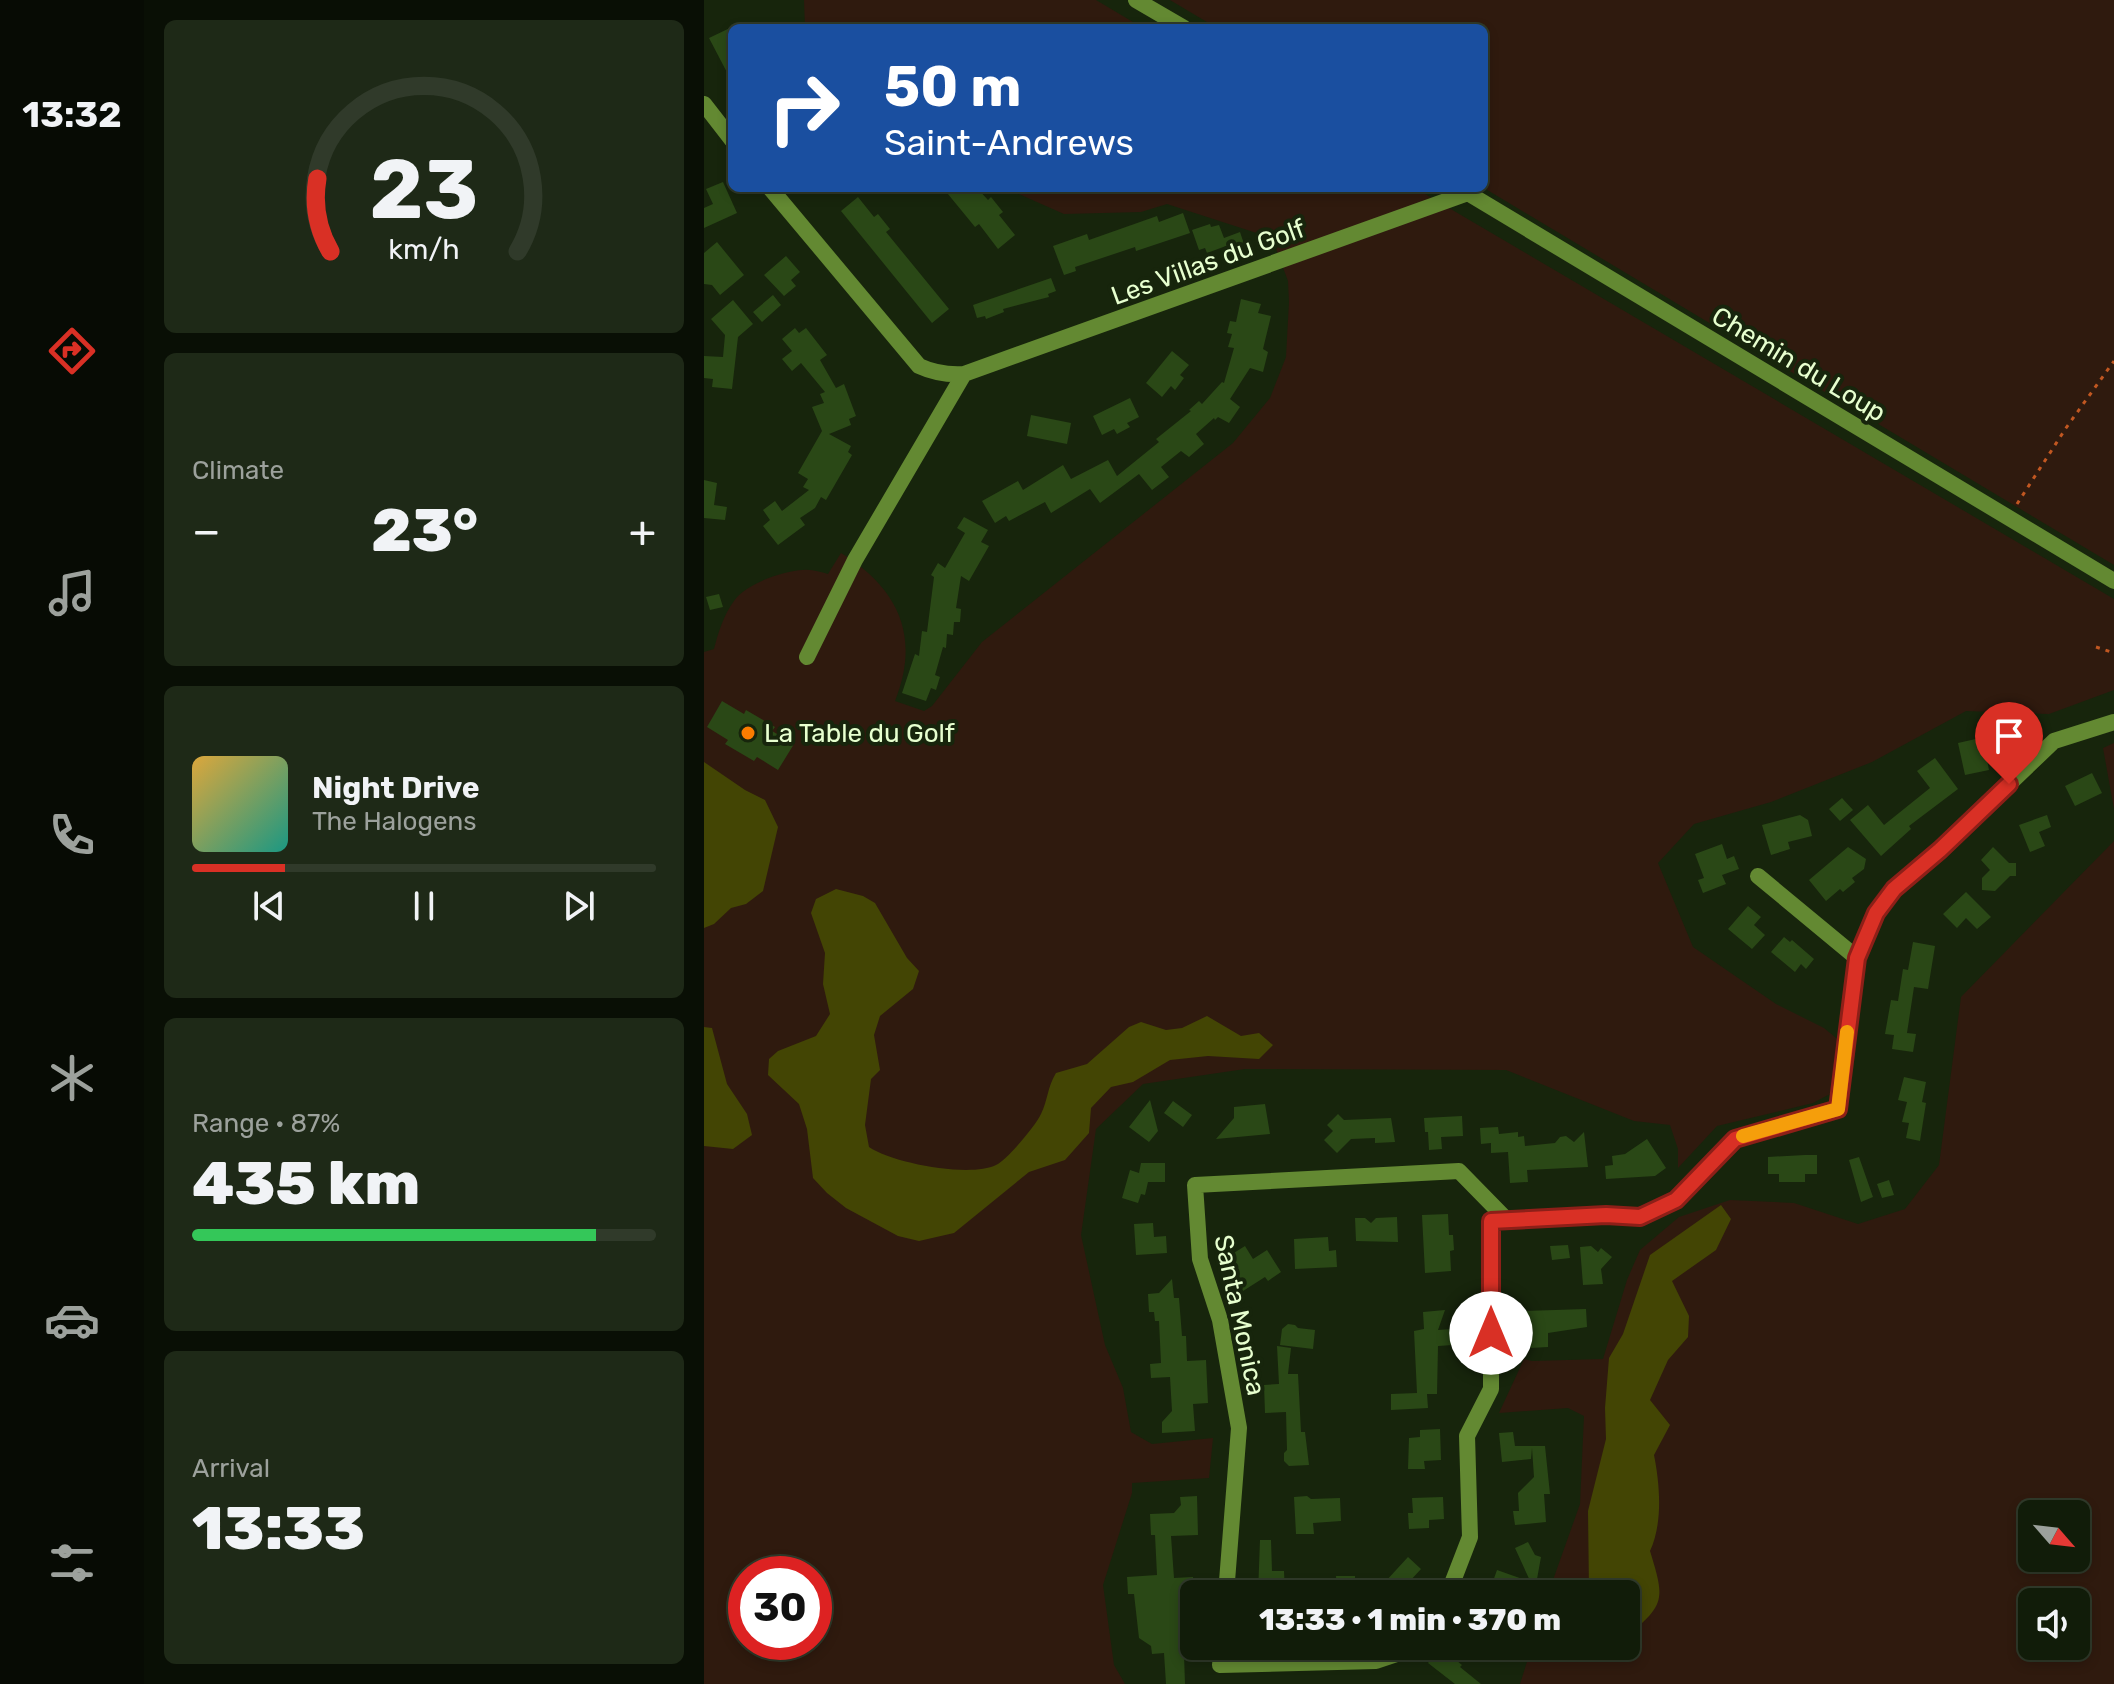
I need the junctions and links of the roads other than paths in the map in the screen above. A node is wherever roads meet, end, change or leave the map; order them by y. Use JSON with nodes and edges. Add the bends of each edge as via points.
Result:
{"nodes":[{"id":1,"x":1136,"y":0,"type":"edge"},
{"id":2,"x":1177,"y":24,"type":"edge"},
{"id":3,"x":704,"y":104,"type":"edge"},
{"id":4,"x":728,"y":135,"type":"edge"},
{"id":5,"x":773,"y":192,"type":"edge"},
{"id":6,"x":1459,"y":192,"type":"edge"},
{"id":7,"x":1467,"y":192,"type":"edge"},
{"id":8,"x":964,"y":374,"type":"junction"},
{"id":9,"x":2114,"y":581,"type":"edge"},
{"id":10,"x":807,"y":657,"type":"dead end"},
{"id":11,"x":2114,"y":722,"type":"edge"},
{"id":12,"x":1758,"y":876,"type":"dead end"},
{"id":13,"x":1857,"y":958,"type":"junction"},
{"id":14,"x":1499,"y":1220,"type":"junction"},
{"id":15,"x":1227,"y":1580,"type":"edge"},
{"id":16,"x":1453,"y":1580,"type":"edge"},
{"id":17,"x":1221,"y":1660,"type":"edge"},
{"id":18,"x":1379,"y":1660,"type":"edge"}],
"edges":[{"from":1,"to":2,"type":"street"},
{"from":3,"to":4,"type":"street"},
{"from":5,"to":8,"type":"street","name":"Les Villas du Golf","via":[[919,366],[941,374]]},
{"from":6,"to":8,"type":"street","name":"Les Villas du Golf"},
{"from":7,"to":9,"type":"street","name":"Chemin du Loup"},
{"from":8,"to":10,"type":"street","via":[[855,560]]},
{"from":11,"to":13,"type":"street","via":[[2054,741],[1894,889],[1876,913]]},
{"from":12,"to":13,"type":"street"},
{"from":13,"to":14,"type":"street","via":[[1838,1109],[1735,1139],[1676,1200],[1640,1217]]},
{"from":14,"to":15,"type":"street","name":"Santa Monica","via":[[1459,1171],[1195,1185],[1200,1259],[1220,1320],[1239,1428]]},
{"from":14,"to":16,"type":"street","via":[[1491,1389],[1467,1436],[1470,1537]]},
{"from":17,"to":18,"type":"street","via":[[1220,1665]]}]}
